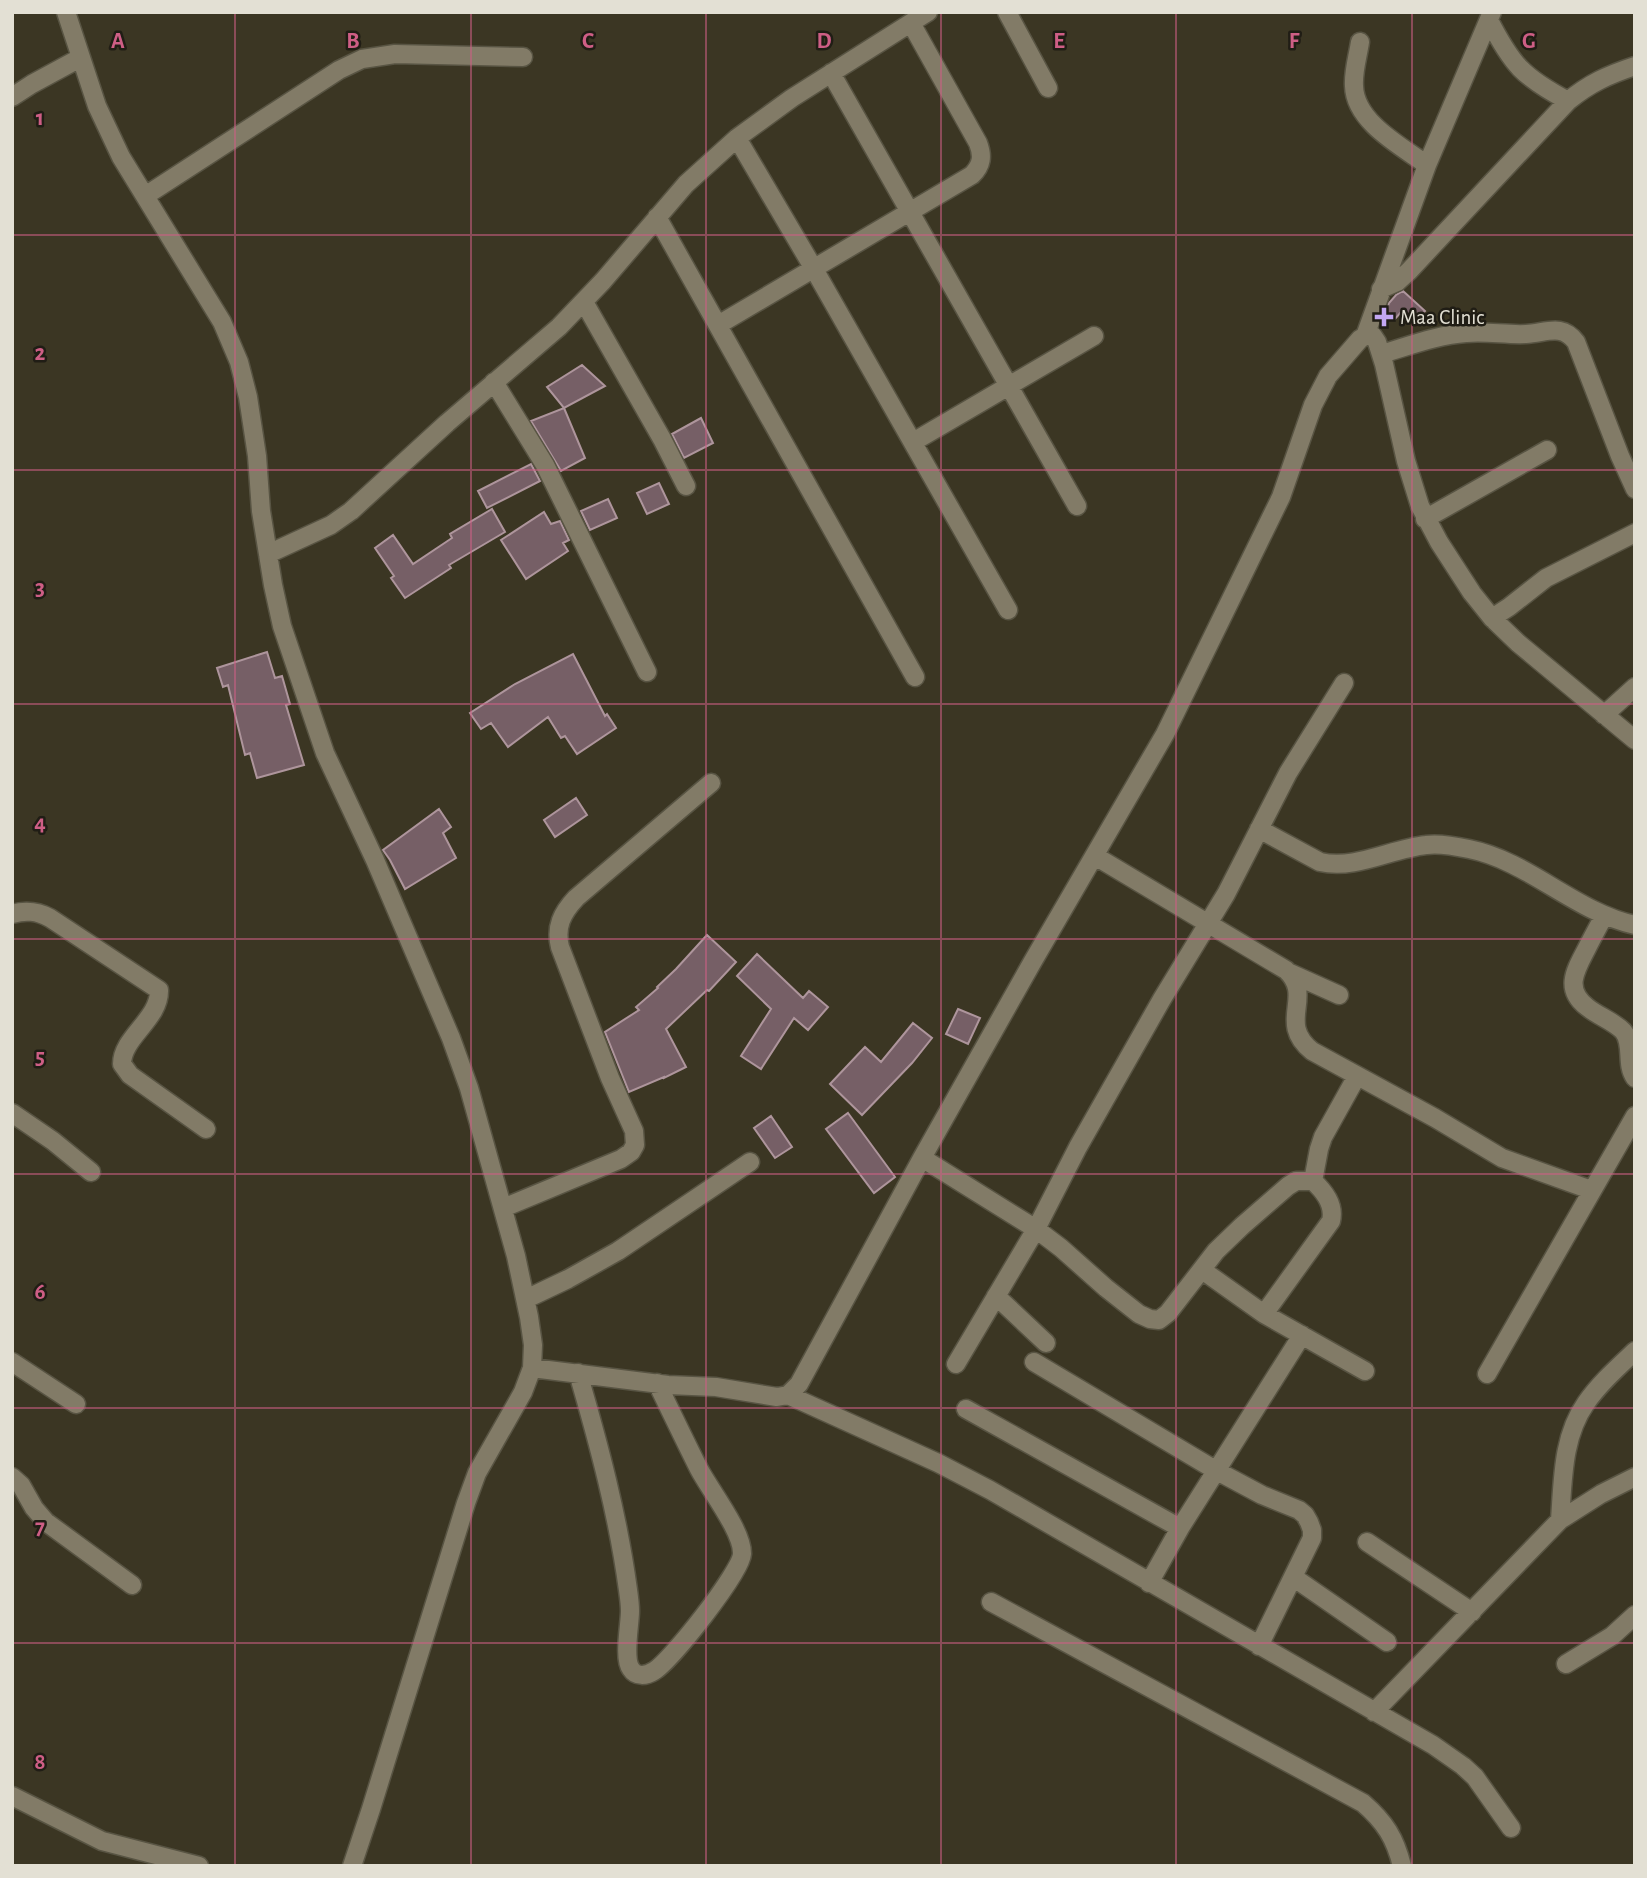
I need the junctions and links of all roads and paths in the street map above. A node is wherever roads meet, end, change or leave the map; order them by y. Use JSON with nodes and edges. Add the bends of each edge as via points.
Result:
{"nodes":[{"id":1,"x":66,"y":12,"type":"edge"},
{"id":2,"x":928,"y":12,"type":"edge"},
{"id":3,"x":1007,"y":12,"type":"edge"},
{"id":4,"x":1490,"y":16,"type":"edge"},
{"id":5,"x":911,"y":23,"type":"junction"},
{"id":6,"x":1360,"y":41,"type":"dead end"},
{"id":7,"x":523,"y":57,"type":"dead end"},
{"id":8,"x":80,"y":58,"type":"junction"},
{"id":9,"x":1635,"y":66,"type":"edge"},
{"id":10,"x":831,"y":73,"type":"junction"},
{"id":11,"x":1048,"y":88,"type":"dead end"},
{"id":12,"x":12,"y":97,"type":"edge"},
{"id":13,"x":1568,"y":101,"type":"junction"},
{"id":14,"x":737,"y":138,"type":"junction"},
{"id":15,"x":1427,"y":165,"type":"junction"},
{"id":16,"x":145,"y":197,"type":"junction"},
{"id":17,"x":910,"y":211,"type":"junction"},
{"id":18,"x":657,"y":216,"type":"junction"},
{"id":19,"x":814,"y":269,"type":"junction"},
{"id":20,"x":1381,"y":289,"type":"junction"},
{"id":21,"x":584,"y":302,"type":"junction"},
{"id":22,"x":718,"y":325,"type":"junction"},
{"id":23,"x":1094,"y":336,"type":"dead end"},
{"id":24,"x":1366,"y":336,"type":"junction"},
{"id":25,"x":1381,"y":354,"type":"junction"},
{"id":26,"x":494,"y":382,"type":"junction"},
{"id":27,"x":1009,"y":386,"type":"junction"},
{"id":28,"x":913,"y":442,"type":"junction"},
{"id":29,"x":1547,"y":450,"type":"dead end"},
{"id":30,"x":686,"y":486,"type":"dead end"},
{"id":31,"x":1635,"y":489,"type":"edge"},
{"id":32,"x":1077,"y":506,"type":"dead end"},
{"id":33,"x":1425,"y":519,"type":"junction"},
{"id":34,"x":1635,"y":533,"type":"edge"},
{"id":35,"x":268,"y":554,"type":"junction"},
{"id":36,"x":1008,"y":610,"type":"dead end"},
{"id":37,"x":1492,"y":618,"type":"junction"},
{"id":38,"x":647,"y":672,"type":"dead end"},
{"id":39,"x":915,"y":677,"type":"dead end"},
{"id":40,"x":1344,"y":683,"type":"dead end"},
{"id":41,"x":1635,"y":687,"type":"edge"},
{"id":42,"x":1604,"y":715,"type":"junction"},
{"id":43,"x":1635,"y":740,"type":"edge"},
{"id":44,"x":711,"y":783,"type":"dead end"},
{"id":45,"x":1259,"y":829,"type":"junction"},
{"id":46,"x":1095,"y":856,"type":"junction"},
{"id":47,"x":12,"y":914,"type":"edge"},
{"id":48,"x":1604,"y":916,"type":"junction"},
{"id":49,"x":1209,"y":923,"type":"junction"},
{"id":50,"x":1635,"y":925,"type":"edge"},
{"id":51,"x":1290,"y":973,"type":"junction"},
{"id":52,"x":1339,"y":995,"type":"dead end"},
{"id":53,"x":1357,"y":1076,"type":"junction"},
{"id":54,"x":1635,"y":1078,"type":"edge"},
{"id":55,"x":12,"y":1113,"type":"edge"},
{"id":56,"x":1635,"y":1116,"type":"edge"},
{"id":57,"x":206,"y":1129,"type":"dead end"},
{"id":58,"x":922,"y":1158,"type":"junction"},
{"id":59,"x":750,"y":1162,"type":"dead end"},
{"id":60,"x":91,"y":1172,"type":"dead end"},
{"id":61,"x":1312,"y":1181,"type":"junction"},
{"id":62,"x":1591,"y":1189,"type":"junction"},
{"id":63,"x":503,"y":1208,"type":"junction"},
{"id":64,"x":1035,"y":1229,"type":"junction"},
{"id":65,"x":1202,"y":1270,"type":"junction"},
{"id":66,"x":996,"y":1297,"type":"junction"},
{"id":67,"x":526,"y":1299,"type":"junction"},
{"id":68,"x":1264,"y":1314,"type":"junction"},
{"id":69,"x":1302,"y":1335,"type":"junction"},
{"id":70,"x":1046,"y":1343,"type":"dead end"},
{"id":71,"x":1634,"y":1352,"type":"edge"},
{"id":72,"x":1034,"y":1362,"type":"dead end"},
{"id":73,"x":12,"y":1363,"type":"edge"},
{"id":74,"x":956,"y":1364,"type":"dead end"},
{"id":75,"x":532,"y":1368,"type":"junction"},
{"id":76,"x":1365,"y":1371,"type":"dead end"},
{"id":77,"x":578,"y":1373,"type":"junction"},
{"id":78,"x":1487,"y":1374,"type":"dead end"},
{"id":79,"x":657,"y":1384,"type":"junction"},
{"id":80,"x":788,"y":1395,"type":"junction"},
{"id":81,"x":76,"y":1404,"type":"dead end"},
{"id":82,"x":966,"y":1409,"type":"dead end"},
{"id":83,"x":1217,"y":1471,"type":"junction"},
{"id":84,"x":12,"y":1477,"type":"edge"},
{"id":85,"x":1635,"y":1477,"type":"edge"},
{"id":86,"x":1560,"y":1520,"type":"junction"},
{"id":87,"x":1180,"y":1528,"type":"junction"},
{"id":88,"x":1367,"y":1542,"type":"dead end"},
{"id":89,"x":1293,"y":1577,"type":"junction"},
{"id":90,"x":1149,"y":1583,"type":"junction"},
{"id":91,"x":132,"y":1586,"type":"dead end"},
{"id":92,"x":991,"y":1602,"type":"dead end"},
{"id":93,"x":1472,"y":1612,"type":"junction"},
{"id":94,"x":1635,"y":1615,"type":"edge"},
{"id":95,"x":1387,"y":1642,"type":"dead end"},
{"id":96,"x":1259,"y":1646,"type":"junction"},
{"id":97,"x":1566,"y":1664,"type":"dead end"},
{"id":98,"x":1374,"y":1712,"type":"junction"},
{"id":99,"x":12,"y":1796,"type":"edge"},
{"id":100,"x":1511,"y":1828,"type":"dead end"},
{"id":101,"x":199,"y":1866,"type":"edge"},
{"id":102,"x":352,"y":1866,"type":"edge"},
{"id":103,"x":1402,"y":1866,"type":"edge"}],
"edges":[{"from":1,"to":8,"type":"street"},
{"from":2,"to":5,"type":"street"},
{"from":3,"to":11,"type":"street"},
{"from":4,"to":13,"type":"street","via":[[1520,70]]},
{"from":4,"to":15,"type":"street"},
{"from":5,"to":10,"type":"street"},
{"from":5,"to":17,"type":"street","via":[[978,143],[981,158],[972,174]]},
{"from":6,"to":15,"type":"street","via":[[1354,85],[1359,108],[1376,128]]},
{"from":7,"to":16,"type":"street","via":[[395,54],[362,59]]},
{"from":8,"to":12,"type":"street"},
{"from":8,"to":16,"type":"street","via":[[111,137]]},
{"from":9,"to":13,"type":"street","via":[[1596,80]]},
{"from":10,"to":14,"type":"street"},
{"from":10,"to":17,"type":"street"},
{"from":13,"to":20,"type":"street","via":[[1402,279]]},
{"from":14,"to":18,"type":"street"},
{"from":14,"to":19,"type":"street"},
{"from":15,"to":20,"type":"street"},
{"from":16,"to":35,"type":"street","via":[[222,322],[239,362],[257,456]]},
{"from":17,"to":19,"type":"street"},
{"from":17,"to":27,"type":"street"},
{"from":18,"to":21,"type":"street"},
{"from":18,"to":22,"type":"street"},
{"from":19,"to":22,"type":"street"},
{"from":19,"to":28,"type":"street"},
{"from":20,"to":24,"type":"street"},
{"from":21,"to":26,"type":"street"},
{"from":21,"to":30,"type":"street"},
{"from":22,"to":39,"type":"street"},
{"from":23,"to":27,"type":"street"},
{"from":24,"to":25,"type":"street","via":[[1373,336]]},
{"from":24,"to":46,"type":"street","via":[[1353,345],[1318,395],[1272,518],[1165,734]]},
{"from":25,"to":31,"type":"street","via":[[1456,334],[1566,332],[1576,342]]},
{"from":25,"to":33,"type":"street"},
{"from":26,"to":35,"type":"street","via":[[351,511]]},
{"from":26,"to":38,"type":"street","via":[[545,465]]},
{"from":27,"to":28,"type":"street"},
{"from":27,"to":32,"type":"street"},
{"from":28,"to":36,"type":"street"},
{"from":29,"to":33,"type":"street"},
{"from":33,"to":37,"type":"street"},
{"from":34,"to":37,"type":"street","via":[[1546,578]]},
{"from":35,"to":63,"type":"street","via":[[282,626],[325,753],[450,1038]]},
{"from":37,"to":42,"type":"street"},
{"from":40,"to":45,"type":"street"},
{"from":41,"to":42,"type":"street"},
{"from":42,"to":43,"type":"street"},
{"from":44,"to":63,"type":"street","via":[[576,898],[558,929],[560,947],[634,1131],[635,1145],[621,1159]]},
{"from":45,"to":48,"type":"street","via":[[1331,865],[1426,845],[1488,853]]},
{"from":45,"to":49,"type":"street"},
{"from":46,"to":49,"type":"street"},
{"from":46,"to":58,"type":"street"},
{"from":47,"to":57,"type":"street","via":[[26,911],[50,918],[159,990],[158,1002],[124,1052],[122,1064],[130,1075]]},
{"from":48,"to":50,"type":"street"},
{"from":48,"to":54,"type":"street","via":[[1575,971],[1573,988],[1587,1008],[1625,1033]]},
{"from":49,"to":51,"type":"street"},
{"from":49,"to":64,"type":"street"},
{"from":51,"to":52,"type":"street"},
{"from":51,"to":53,"type":"street","via":[[1298,987],[1295,1024],[1303,1044]]},
{"from":53,"to":61,"type":"street","via":[[1323,1137]]},
{"from":53,"to":62,"type":"street","via":[[1502,1158]]},
{"from":55,"to":60,"type":"street"},
{"from":56,"to":62,"type":"street"},
{"from":58,"to":64,"type":"street"},
{"from":58,"to":80,"type":"street","via":[[799,1384]]},
{"from":59,"to":67,"type":"street","via":[[610,1256]]},
{"from":61,"to":65,"type":"street","via":[[1288,1186],[1241,1226]]},
{"from":61,"to":68,"type":"street","via":[[1331,1207],[1331,1221]]},
{"from":62,"to":78,"type":"street"},
{"from":63,"to":67,"type":"street"},
{"from":64,"to":65,"type":"street","via":[[1150,1319],[1164,1318]]},
{"from":64,"to":66,"type":"street"},
{"from":65,"to":68,"type":"street"},
{"from":66,"to":70,"type":"street"},
{"from":66,"to":74,"type":"street"},
{"from":67,"to":75,"type":"street"},
{"from":68,"to":69,"type":"street"},
{"from":69,"to":76,"type":"street"},
{"from":69,"to":83,"type":"street"},
{"from":71,"to":86,"type":"street","via":[[1585,1404],[1573,1427]]},
{"from":72,"to":83,"type":"street"},
{"from":73,"to":81,"type":"street"},
{"from":75,"to":77,"type":"street"},
{"from":75,"to":102,"type":"street","via":[[477,1473]]},
{"from":77,"to":79,"type":"street"},
{"from":77,"to":79,"type":"street","via":[[608,1478],[623,1555],[630,1607],[628,1662],[632,1671],[642,1676],[655,1671],[679,1647],[735,1573],[742,1555],[736,1531],[700,1472]]},
{"from":79,"to":80,"type":"street"},
{"from":80,"to":90,"type":"street","via":[[990,1490]]},
{"from":82,"to":87,"type":"street"},
{"from":83,"to":87,"type":"street"},
{"from":83,"to":89,"type":"street","via":[[1305,1515],[1312,1538]]},
{"from":84,"to":91,"type":"street","via":[[46,1522]]},
{"from":85,"to":86,"type":"street"},
{"from":86,"to":93,"type":"street"},
{"from":87,"to":90,"type":"street"},
{"from":88,"to":93,"type":"street"},
{"from":89,"to":95,"type":"street"},
{"from":89,"to":96,"type":"street"},
{"from":90,"to":96,"type":"street"},
{"from":92,"to":103,"type":"street","via":[[1363,1803],[1386,1825]]},
{"from":93,"to":98,"type":"street"},
{"from":94,"to":97,"type":"street","via":[[1612,1636]]},
{"from":96,"to":98,"type":"street"},
{"from":98,"to":100,"type":"street","via":[[1463,1766]]},
{"from":99,"to":101,"type":"street","via":[[102,1841]]}]}
